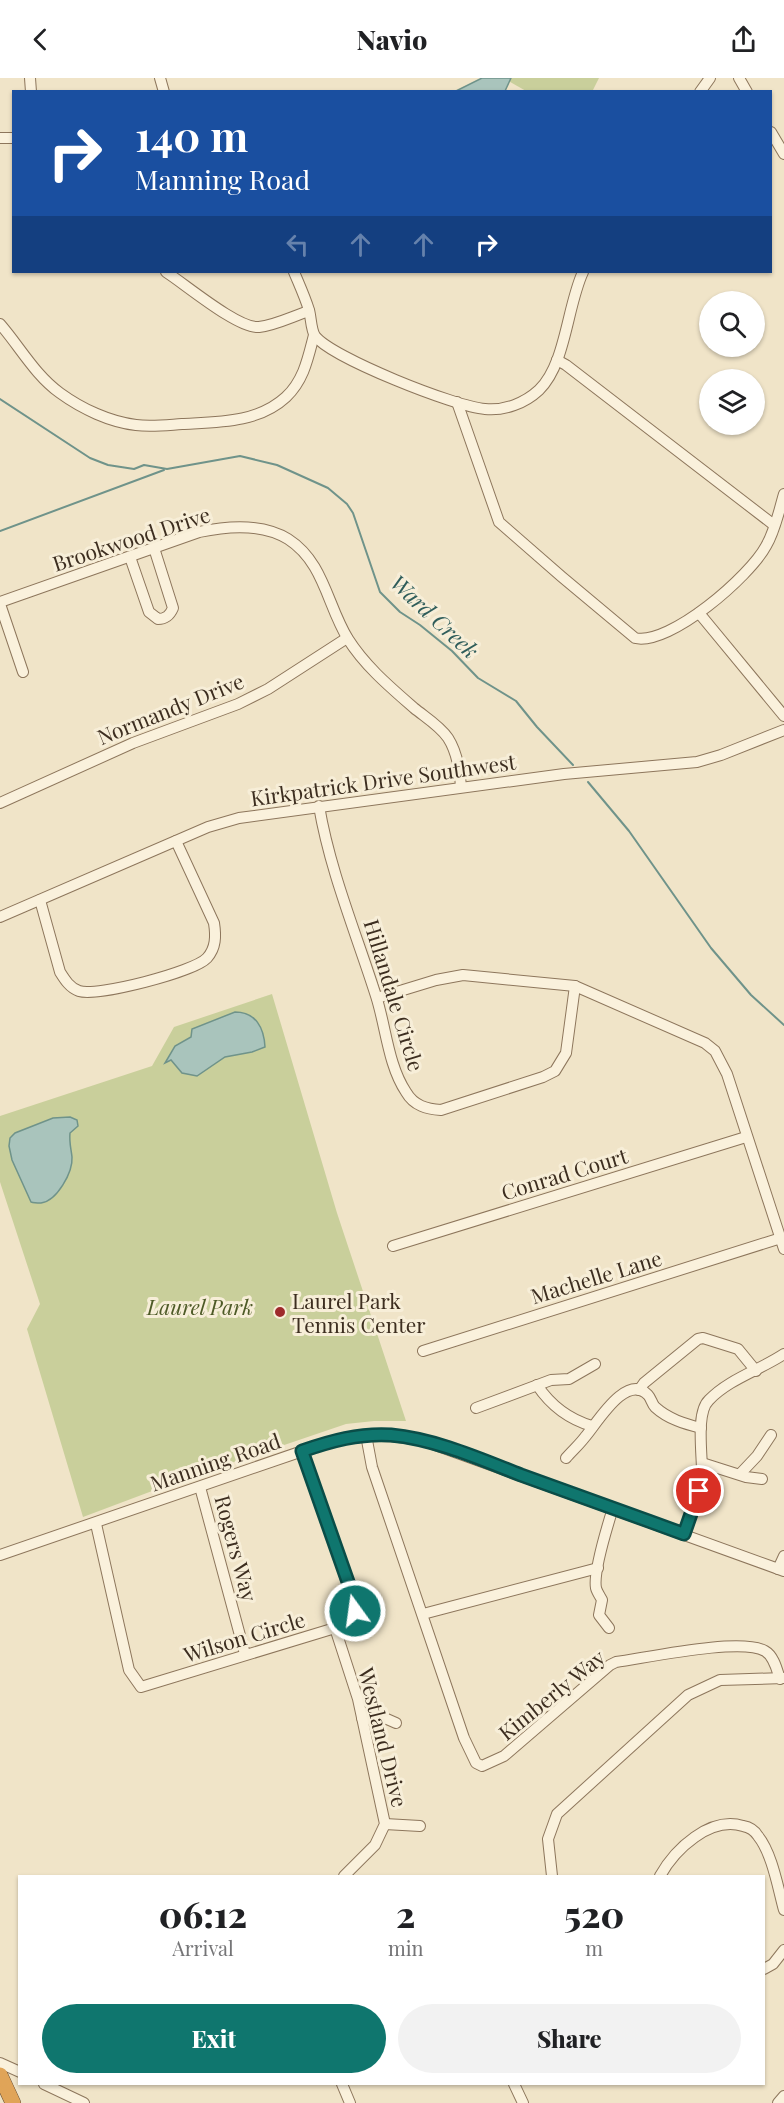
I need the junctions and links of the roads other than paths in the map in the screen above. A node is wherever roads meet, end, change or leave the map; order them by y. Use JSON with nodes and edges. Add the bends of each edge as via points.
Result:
{"nodes":[{"id":1,"x":772,"y":134,"type":"edge"},
{"id":2,"x":784,"y":154,"type":"edge"},
{"id":3,"x":167,"y":273,"type":"edge"},
{"id":4,"x":294,"y":273,"type":"edge"},
{"id":5,"x":583,"y":273,"type":"edge"},
{"id":6,"x":309,"y":311,"type":"junction"},
{"id":7,"x":0,"y":324,"type":"edge"},
{"id":8,"x":314,"y":335,"type":"junction"},
{"id":9,"x":557,"y":360,"type":"junction"},
{"id":10,"x":457,"y":402,"type":"junction"},
{"id":11,"x":784,"y":494,"type":"edge"},
{"id":12,"x":774,"y":525,"type":"junction"},
{"id":13,"x":154,"y":548,"type":"junction"},
{"id":14,"x":130,"y":557,"type":"junction"},
{"id":15,"x":0,"y":603,"type":"edge"},
{"id":16,"x":699,"y":613,"type":"junction"},
{"id":17,"x":347,"y":638,"type":"junction"},
{"id":18,"x":23,"y":672,"type":"dead end"},
{"id":19,"x":784,"y":716,"type":"edge"},
{"id":20,"x":784,"y":730,"type":"edge"},
{"id":21,"x":461,"y":787,"type":"junction"},
{"id":22,"x":0,"y":803,"type":"edge"},
{"id":23,"x":319,"y":806,"type":"junction"},
{"id":24,"x":176,"y":841,"type":"junction"},
{"id":25,"x":40,"y":900,"type":"junction"},
{"id":26,"x":0,"y":917,"type":"edge"},
{"id":27,"x":575,"y":986,"type":"junction"},
{"id":28,"x":377,"y":998,"type":"junction"},
{"id":29,"x":746,"y":1137,"type":"junction"},
{"id":30,"x":782,"y":1243,"type":"edge"},
{"id":31,"x":393,"y":1246,"type":"dead end"},
{"id":32,"x":423,"y":1351,"type":"dead end"},
{"id":33,"x":784,"y":1354,"type":"edge"},
{"id":34,"x":595,"y":1364,"type":"dead end"},
{"id":35,"x":756,"y":1371,"type":"junction"},
{"id":36,"x":537,"y":1385,"type":"junction"},
{"id":37,"x":639,"y":1390,"type":"junction"},
{"id":38,"x":476,"y":1408,"type":"dead end"},
{"id":39,"x":592,"y":1426,"type":"junction"},
{"id":40,"x":701,"y":1428,"type":"junction"},
{"id":41,"x":366,"y":1435,"type":"junction"},
{"id":42,"x":771,"y":1435,"type":"dead end"},
{"id":43,"x":302,"y":1451,"type":"junction"},
{"id":44,"x":566,"y":1458,"type":"dead end"},
{"id":45,"x":702,"y":1463,"type":"junction"},
{"id":46,"x":740,"y":1474,"type":"junction"},
{"id":47,"x":762,"y":1479,"type":"dead end"},
{"id":48,"x":200,"y":1487,"type":"junction"},
{"id":49,"x":613,"y":1508,"type":"junction"},
{"id":50,"x":96,"y":1524,"type":"junction"},
{"id":51,"x":684,"y":1534,"type":"junction"},
{"id":52,"x":0,"y":1555,"type":"edge"},
{"id":53,"x":784,"y":1556,"type":"edge"},
{"id":54,"x":598,"y":1568,"type":"junction"},
{"id":55,"x":781,"y":1570,"type":"edge"},
{"id":56,"x":423,"y":1614,"type":"junction"},
{"id":57,"x":335,"y":1628,"type":"junction"},
{"id":58,"x":609,"y":1628,"type":"dead end"},
{"id":59,"x":245,"y":1654,"type":"junction"},
{"id":60,"x":782,"y":1678,"type":"edge"},
{"id":61,"x":362,"y":1718,"type":"junction"},
{"id":62,"x":396,"y":1723,"type":"dead end"},
{"id":63,"x":385,"y":1824,"type":"junction"},
{"id":64,"x":420,"y":1826,"type":"dead end"},
{"id":65,"x":345,"y":1875,"type":"edge"},
{"id":66,"x":552,"y":1875,"type":"edge"},
{"id":67,"x":661,"y":1875,"type":"edge"},
{"id":68,"x":784,"y":1910,"type":"edge"},
{"id":69,"x":784,"y":1950,"type":"edge"},
{"id":70,"x":765,"y":1968,"type":"edge"},
{"id":71,"x":0,"y":2063,"type":"edge"},
{"id":72,"x":18,"y":2071,"type":"edge"},
{"id":73,"x":0,"y":2075,"type":"edge"},
{"id":74,"x":46,"y":2085,"type":"edge"},
{"id":75,"x":342,"y":2085,"type":"edge"},
{"id":76,"x":514,"y":2085,"type":"edge"},
{"id":77,"x":784,"y":2096,"type":"edge"},
{"id":78,"x":0,"y":2097,"type":"edge"},
{"id":79,"x":3,"y":2103,"type":"edge"},
{"id":80,"x":13,"y":2103,"type":"edge"},
{"id":81,"x":84,"y":2103,"type":"edge"},
{"id":82,"x":350,"y":2103,"type":"edge"},
{"id":83,"x":523,"y":2103,"type":"edge"},
{"id":84,"x":778,"y":2103,"type":"edge"}],
"edges":[{"from":1,"to":2,"type":"street"},
{"from":3,"to":6,"type":"street","via":[[249,326],[259,327]]},
{"from":4,"to":6,"type":"street"},
{"from":5,"to":9,"type":"street"},
{"from":6,"to":8,"type":"street"},
{"from":7,"to":8,"type":"street","via":[[31,365],[60,393],[105,417],[154,426],[220,422],[251,417],[270,408],[301,378]]},
{"from":8,"to":10,"type":"street","via":[[356,363]]},
{"from":9,"to":10,"type":"street","via":[[545,384],[518,404],[486,410]]},
{"from":9,"to":12,"type":"street"},
{"from":10,"to":16,"type":"street","via":[[495,515],[504,528],[635,638],[662,634]]},
{"from":11,"to":12,"type":"street"},
{"from":12,"to":16,"type":"street","via":[[756,561]]},
{"from":13,"to":14,"type":"street","name":"Brookwood Drive"},
{"from":13,"to":14,"type":"street","via":[[173,608],[165,618],[149,612]]},
{"from":13,"to":17,"type":"street","name":"Brookwood Drive","via":[[216,528],[245,527],[286,537],[318,570]]},
{"from":14,"to":15,"type":"street","name":"Brookwood Drive"},
{"from":15,"to":18,"type":"street"},
{"from":16,"to":19,"type":"street"},
{"from":17,"to":21,"type":"street","name":"Brookwood Drive","via":[[387,686],[448,738]]},
{"from":17,"to":22,"type":"street","name":"Normandy Drive","via":[[238,704],[133,743]]},
{"from":20,"to":21,"type":"street","name":"Kirkpatrick Drive Southwest","via":[[708,760]]},
{"from":21,"to":23,"type":"street","name":"Kirkpatrick Drive Southwest"},
{"from":23,"to":24,"type":"street","name":"Kirkpatrick Drive Southwest","via":[[239,818]]},
{"from":23,"to":28,"type":"street","name":"Hillandale Circle","via":[[329,854]]},
{"from":24,"to":25,"type":"street","name":"Kirkpatrick Drive Southwest"},
{"from":24,"to":25,"type":"street","via":[[216,934],[209,956],[195,967],[113,989],[80,991],[65,982],[60,972]]},
{"from":25,"to":26,"type":"street","name":"Kirkpatrick Drive Southwest"},
{"from":27,"to":28,"type":"street","via":[[463,975]]},
{"from":27,"to":28,"type":"street","name":"Hillandale Circle","via":[[566,1053],[555,1071],[441,1110],[419,1105],[406,1092]]},
{"from":27,"to":29,"type":"street","via":[[693,1037],[715,1051],[727,1074]]},
{"from":29,"to":30,"type":"street"},
{"from":29,"to":31,"type":"street","name":"Conrad Court"},
{"from":30,"to":32,"type":"street","name":"Machelle Lane"},
{"from":33,"to":35,"type":"street"},
{"from":34,"to":36,"type":"street","via":[[569,1379]]},
{"from":35,"to":37,"type":"street","via":[[738,1349],[703,1338]]},
{"from":35,"to":40,"type":"street","via":[[710,1398],[705,1404]]},
{"from":36,"to":38,"type":"street"},
{"from":36,"to":39,"type":"street","via":[[553,1406]]},
{"from":37,"to":39,"type":"street","via":[[616,1397]]},
{"from":37,"to":40,"type":"street","via":[[679,1423]]},
{"from":39,"to":44,"type":"street"},
{"from":40,"to":45,"type":"street"},
{"from":41,"to":43,"type":"street","name":"Manning Road"},
{"from":41,"to":49,"type":"street","name":"Manning Road","via":[[427,1442]]},
{"from":41,"to":56,"type":"street","via":[[372,1467]]},
{"from":42,"to":46,"type":"street"},
{"from":43,"to":48,"type":"street","name":"Manning Road"},
{"from":43,"to":57,"type":"street","name":"Wilson Circle","via":[[356,1604],[353,1615]]},
{"from":45,"to":46,"type":"street"},
{"from":45,"to":51,"type":"street","via":[[699,1491]]},
{"from":46,"to":47,"type":"street"},
{"from":48,"to":50,"type":"street","name":"Manning Road"},
{"from":48,"to":59,"type":"street","name":"Rogers Way"},
{"from":49,"to":51,"type":"street","name":"Manning Road"},
{"from":49,"to":54,"type":"street"},
{"from":50,"to":52,"type":"street","name":"Manning Road"},
{"from":50,"to":59,"type":"street","name":"Wilson Circle","via":[[129,1670],[141,1687]]},
{"from":51,"to":55,"type":"street","name":"Manning Road"},
{"from":53,"to":55,"type":"street"},
{"from":54,"to":56,"type":"street"},
{"from":54,"to":58,"type":"street","via":[[596,1590],[602,1600],[599,1615]]},
{"from":56,"to":60,"type":"street","name":"Kimberly Way","via":[[464,1738],[476,1763],[482,1766],[504,1756],[616,1662],[744,1646],[768,1653]]},
{"from":57,"to":59,"type":"street","name":"Wilson Circle"},
{"from":57,"to":61,"type":"street","name":"Westland Drive"},
{"from":60,"to":66,"type":"street","name":"Kimberly Way","via":[[720,1680],[688,1695],[557,1814],[548,1839]]},
{"from":61,"to":62,"type":"street","via":[[380,1716]]},
{"from":61,"to":63,"type":"street","name":"Westland Drive"},
{"from":63,"to":64,"type":"street"},
{"from":63,"to":65,"type":"street","name":"Westland Drive","via":[[375,1845]]},
{"from":67,"to":68,"type":"street","via":[[668,1862],[704,1830],[733,1822],[758,1835]]},
{"from":69,"to":70,"type":"street"},
{"from":71,"to":72,"type":"street"},
{"from":73,"to":80,"type":"highway"},
{"from":74,"to":81,"type":"street"},
{"from":75,"to":82,"type":"street"},
{"from":76,"to":83,"type":"street"},
{"from":77,"to":84,"type":"street"},
{"from":78,"to":79,"type":"highway"}]}
